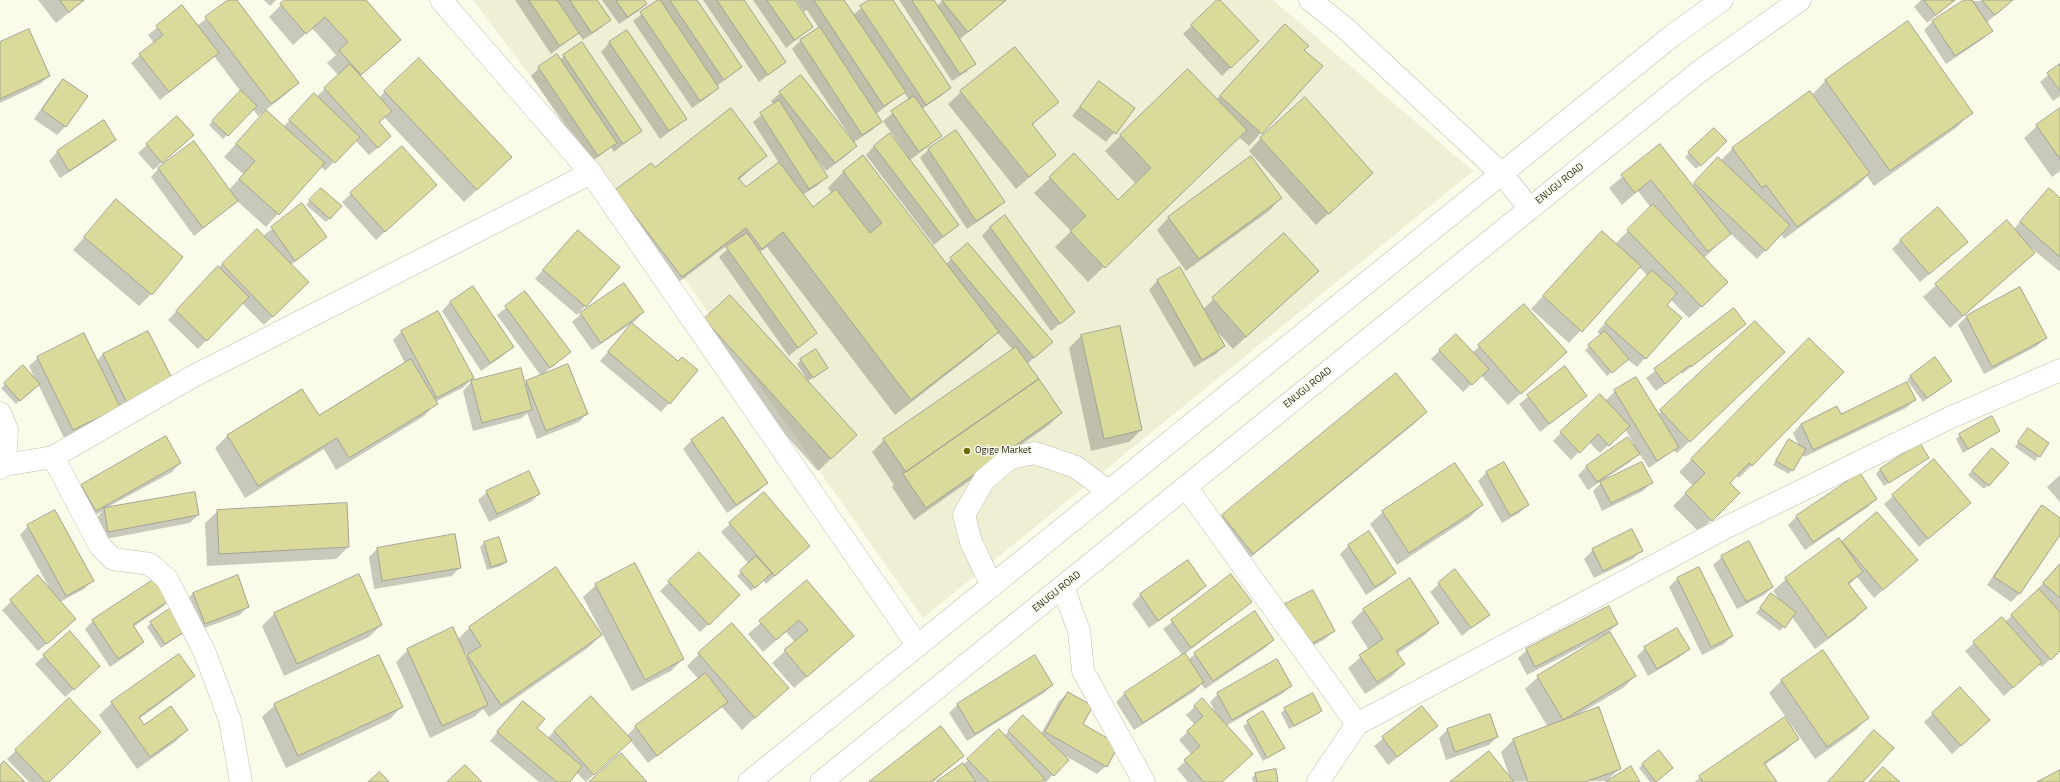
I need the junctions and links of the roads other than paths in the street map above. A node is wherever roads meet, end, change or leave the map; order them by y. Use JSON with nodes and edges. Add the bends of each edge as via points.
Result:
{"nodes":[{"id":1,"x":441,"y":0,"type":"edge"},
{"id":2,"x":1310,"y":0,"type":"edge"},
{"id":3,"x":1722,"y":0,"type":"edge"},
{"id":4,"x":1800,"y":0,"type":"edge"},
{"id":5,"x":591,"y":173,"type":"junction"},
{"id":6,"x":1502,"y":174,"type":"junction"},
{"id":7,"x":1530,"y":209,"type":"junction"},
{"id":8,"x":2060,"y":370,"type":"edge"},
{"id":9,"x":0,"y":413,"type":"edge"},
{"id":10,"x":53,"y":457,"type":"junction"},
{"id":11,"x":3,"y":466,"type":"edge"},
{"id":12,"x":1186,"y":487,"type":"junction"},
{"id":13,"x":1108,"y":491,"type":"junction"},
{"id":14,"x":992,"y":586,"type":"junction"},
{"id":15,"x":1063,"y":587,"type":"junction"},
{"id":16,"x":918,"y":646,"type":"junction"},
{"id":17,"x":1356,"y":724,"type":"junction"},
{"id":18,"x":241,"y":782,"type":"edge"},
{"id":19,"x":750,"y":782,"type":"edge"},
{"id":20,"x":821,"y":782,"type":"edge"},
{"id":21,"x":1144,"y":782,"type":"edge"},
{"id":22,"x":1318,"y":782,"type":"edge"}],
"edges":[{"from":1,"to":5,"type":"street"},
{"from":2,"to":6,"type":"street","via":[[1344,27]]},
{"from":3,"to":6,"type":"street","via":[[1673,35]]},
{"from":4,"to":7,"type":"street","name":"ENUGU ROAD","via":[[1700,71]]},
{"from":5,"to":10,"type":"street","via":[[190,378]]},
{"from":5,"to":16,"type":"street"},
{"from":6,"to":7,"type":"street"},
{"from":6,"to":13,"type":"street"},
{"from":7,"to":12,"type":"street","name":"ENUGU ROAD"},
{"from":8,"to":17,"type":"street","via":[[1947,419],[1723,529]]},
{"from":9,"to":11,"type":"street","via":[[7,430]]},
{"from":10,"to":11,"type":"street"},
{"from":10,"to":18,"type":"street","via":[[100,546],[113,559],[150,564],[167,579],[205,653],[230,720]]},
{"from":12,"to":15,"type":"street","name":"ENUGU ROAD"},
{"from":12,"to":17,"type":"street"},
{"from":13,"to":14,"type":"street"},
{"from":13,"to":14,"type":"street","via":[[1076,467],[1035,453],[1010,458],[984,480],[964,515],[971,542]]},
{"from":14,"to":16,"type":"street"},
{"from":15,"to":20,"type":"street","name":"ENUGU ROAD"},
{"from":15,"to":21,"type":"street","via":[[1079,631],[1083,671]]},
{"from":16,"to":19,"type":"street"},
{"from":17,"to":22,"type":"street"}]}
